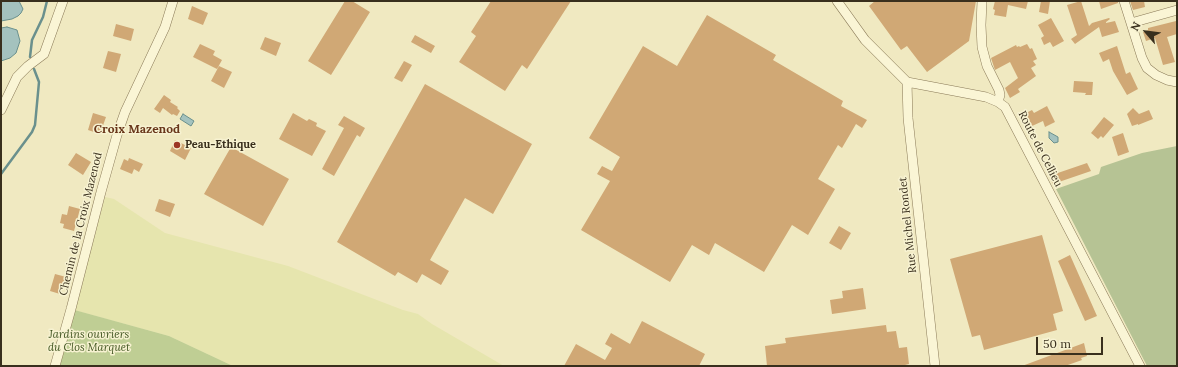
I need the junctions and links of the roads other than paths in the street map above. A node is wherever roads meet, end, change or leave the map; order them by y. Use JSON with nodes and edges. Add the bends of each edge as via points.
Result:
{"nodes":[{"id":1,"x":63,"y":1,"type":"edge"},
{"id":2,"x":173,"y":1,"type":"edge"},
{"id":3,"x":837,"y":1,"type":"edge"},
{"id":4,"x":982,"y":1,"type":"edge"},
{"id":5,"x":1124,"y":1,"type":"edge"},
{"id":6,"x":1177,"y":10,"type":"edge"},
{"id":7,"x":1131,"y":22,"type":"junction"},
{"id":8,"x":907,"y":82,"type":"junction"},
{"id":9,"x":1177,"y":82,"type":"edge"},
{"id":10,"x":998,"y":102,"type":"junction"},
{"id":11,"x":1,"y":110,"type":"edge"},
{"id":12,"x":55,"y":366,"type":"edge"},
{"id":13,"x":935,"y":366,"type":"edge"},
{"id":14,"x":1140,"y":366,"type":"edge"}],
"edges":[{"from":1,"to":11,"type":"street","via":[[44,54],[17,77]]},
{"from":2,"to":12,"type":"street","name":"Chemin de la Croix Mazenod","via":[[165,27],[125,112],[117,135]]},
{"from":3,"to":8,"type":"street","via":[[865,40]]},
{"from":4,"to":10,"type":"street","via":[[982,47],[987,66],[999,90]]},
{"from":5,"to":7,"type":"street"},
{"from":6,"to":7,"type":"street"},
{"from":7,"to":9,"type":"street","via":[[1147,68],[1156,75]]},
{"from":8,"to":10,"type":"street","via":[[986,97]]},
{"from":8,"to":13,"type":"street","name":"Rue Michel Rondet","via":[[908,118]]},
{"from":10,"to":14,"type":"street","name":"Route de Cellieu","via":[[1005,107]]}]}
